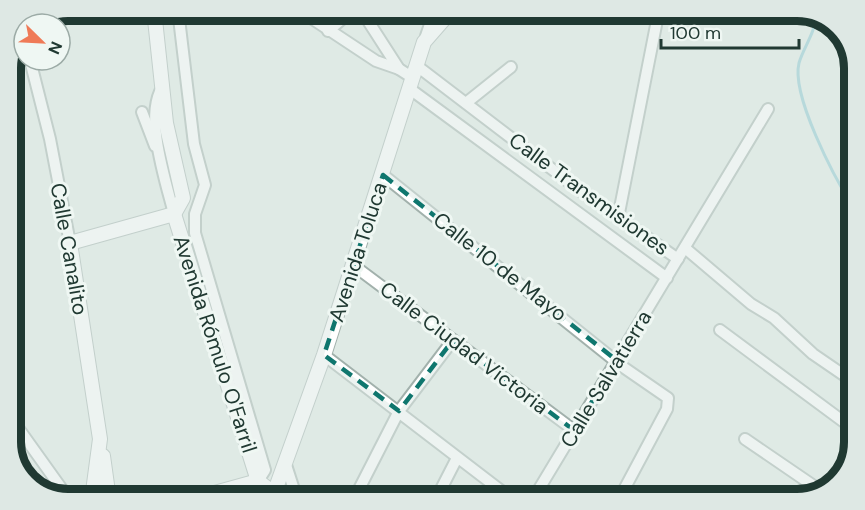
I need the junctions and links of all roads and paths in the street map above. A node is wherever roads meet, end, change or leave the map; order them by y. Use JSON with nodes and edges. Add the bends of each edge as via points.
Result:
{"nodes":[{"id":1,"x":155,"y":21,"type":"edge"},
{"id":2,"x":179,"y":21,"type":"edge"},
{"id":3,"x":314,"y":21,"type":"edge"},
{"id":4,"x":340,"y":21,"type":"edge"},
{"id":5,"x":368,"y":21,"type":"edge"},
{"id":6,"x":431,"y":21,"type":"edge"},
{"id":7,"x":442,"y":21,"type":"edge"},
{"id":8,"x":656,"y":21,"type":"edge"},
{"id":9,"x":328,"y":31,"type":"junction"},
{"id":10,"x":424,"y":42,"type":"junction"},
{"id":11,"x":511,"y":67,"type":"dead end"},
{"id":12,"x":399,"y":69,"type":"junction"},
{"id":13,"x":33,"y":72,"type":"edge"},
{"id":14,"x":414,"y":78,"type":"junction"},
{"id":15,"x":162,"y":88,"type":"junction"},
{"id":16,"x":466,"y":103,"type":"junction"},
{"id":17,"x":768,"y":110,"type":"dead end"},
{"id":18,"x":142,"y":112,"type":"dead end"},
{"id":19,"x":161,"y":160,"type":"junction"},
{"id":20,"x":383,"y":175,"type":"junction"},
{"id":21,"x":174,"y":214,"type":"junction"},
{"id":22,"x":618,"y":218,"type":"junction"},
{"id":23,"x":69,"y":243,"type":"junction"},
{"id":24,"x":685,"y":248,"type":"junction"},
{"id":25,"x":678,"y":259,"type":"junction"},
{"id":26,"x":353,"y":265,"type":"junction"},
{"id":27,"x":667,"y":278,"type":"junction"},
{"id":28,"x":720,"y":330,"type":"dead end"},
{"id":29,"x":453,"y":340,"type":"junction"},
{"id":30,"x":324,"y":355,"type":"junction"},
{"id":31,"x":616,"y":360,"type":"junction"},
{"id":32,"x":844,"y":375,"type":"edge"},
{"id":33,"x":399,"y":411,"type":"junction"},
{"id":34,"x":844,"y":422,"type":"edge"},
{"id":35,"x":21,"y":431,"type":"edge"},
{"id":36,"x":575,"y":431,"type":"junction"},
{"id":37,"x":100,"y":439,"type":"junction"},
{"id":38,"x":745,"y":439,"type":"dead end"},
{"id":39,"x":457,"y":458,"type":"junction"},
{"id":40,"x":286,"y":465,"type":"junction"},
{"id":41,"x":258,"y":481,"type":"junction"},
{"id":42,"x":813,"y":486,"type":"edge"},
{"id":43,"x":60,"y":488,"type":"edge"},
{"id":44,"x":93,"y":489,"type":"edge"},
{"id":45,"x":107,"y":489,"type":"edge"},
{"id":46,"x":231,"y":489,"type":"edge"},
{"id":47,"x":266,"y":489,"type":"edge"},
{"id":48,"x":278,"y":489,"type":"edge"},
{"id":49,"x":294,"y":489,"type":"edge"},
{"id":50,"x":360,"y":489,"type":"edge"},
{"id":51,"x":442,"y":489,"type":"edge"},
{"id":52,"x":498,"y":489,"type":"edge"},
{"id":53,"x":540,"y":489,"type":"edge"},
{"id":54,"x":625,"y":489,"type":"edge"}],
"edges":[{"from":1,"to":15,"type":"street","name":"Avenida Rómulo O'Farril"},
{"from":2,"to":41,"type":"street","via":[[191,127],[205,185],[195,214],[195,233],[265,470]]},
{"from":3,"to":9,"type":"street"},
{"from":4,"to":9,"type":"street"},
{"from":5,"to":12,"type":"street"},
{"from":6,"to":10,"type":"street"},
{"from":7,"to":10,"type":"street","name":"Avenida Toluca"},
{"from":8,"to":22,"type":"street"},
{"from":9,"to":12,"type":"street","via":[[376,61]]},
{"from":10,"to":14,"type":"street","name":"Avenida Toluca"},
{"from":11,"to":16,"type":"street"},
{"from":12,"to":14,"type":"street"},
{"from":13,"to":23,"type":"street","name":"Calle Canalito"},
{"from":14,"to":16,"type":"street","name":"Calle Transmisiones"},
{"from":14,"to":20,"type":"street","name":"Avenida Toluca"},
{"from":14,"to":27,"type":"street","name":"Calle Transmisiones"},
{"from":15,"to":19,"type":"street","via":[[154,109]]},
{"from":15,"to":21,"type":"street","name":"Avenida Rómulo O'Farril","via":[[183,198]]},
{"from":16,"to":22,"type":"street","name":"Calle Transmisiones"},
{"from":17,"to":24,"type":"street"},
{"from":18,"to":19,"type":"street"},
{"from":19,"to":21,"type":"street"},
{"from":20,"to":26,"type":"street","name":"Avenida Toluca"},
{"from":20,"to":31,"type":"street","name":"Calle 10 de Mayo"},
{"from":21,"to":23,"type":"street"},
{"from":21,"to":41,"type":"street","name":"Avenida Rómulo O'Farril"},
{"from":22,"to":25,"type":"street","name":"Calle Transmisiones"},
{"from":23,"to":37,"type":"street","name":"Calle Canalito"},
{"from":24,"to":25,"type":"street","name":"Calle Transmisiones"},
{"from":24,"to":32,"type":"street","name":"Calle Transmisiones"},
{"from":25,"to":27,"type":"street","name":"Calle Salvatierra"},
{"from":26,"to":29,"type":"street","name":"Calle Ciudad Victoria"},
{"from":26,"to":30,"type":"street","name":"Avenida Toluca"},
{"from":27,"to":31,"type":"street","name":"Calle Salvatierra"},
{"from":28,"to":34,"type":"street"},
{"from":29,"to":33,"type":"street"},
{"from":29,"to":36,"type":"street","name":"Calle Ciudad Victoria"},
{"from":30,"to":33,"type":"street"},
{"from":30,"to":40,"type":"street","name":"Avenida Toluca"},
{"from":31,"to":36,"type":"street","name":"Calle Salvatierra"},
{"from":31,"to":54,"type":"street","name":"Calle 10 de Mayo","via":[[669,402]]},
{"from":33,"to":39,"type":"street"},
{"from":33,"to":50,"type":"street"},
{"from":35,"to":43,"type":"street"},
{"from":36,"to":53,"type":"street","name":"Calle Salvatierra"},
{"from":37,"to":44,"type":"street","name":"Calle Canalito"},
{"from":37,"to":45,"type":"street","name":"Calle Canalito"},
{"from":38,"to":42,"type":"street"},
{"from":39,"to":51,"type":"street"},
{"from":39,"to":52,"type":"street"},
{"from":40,"to":48,"type":"street","name":"Avenida Toluca"},
{"from":40,"to":49,"type":"street"},
{"from":41,"to":46,"type":"street"},
{"from":41,"to":47,"type":"street","name":"Avenida Rómulo O'Farril"}]}
